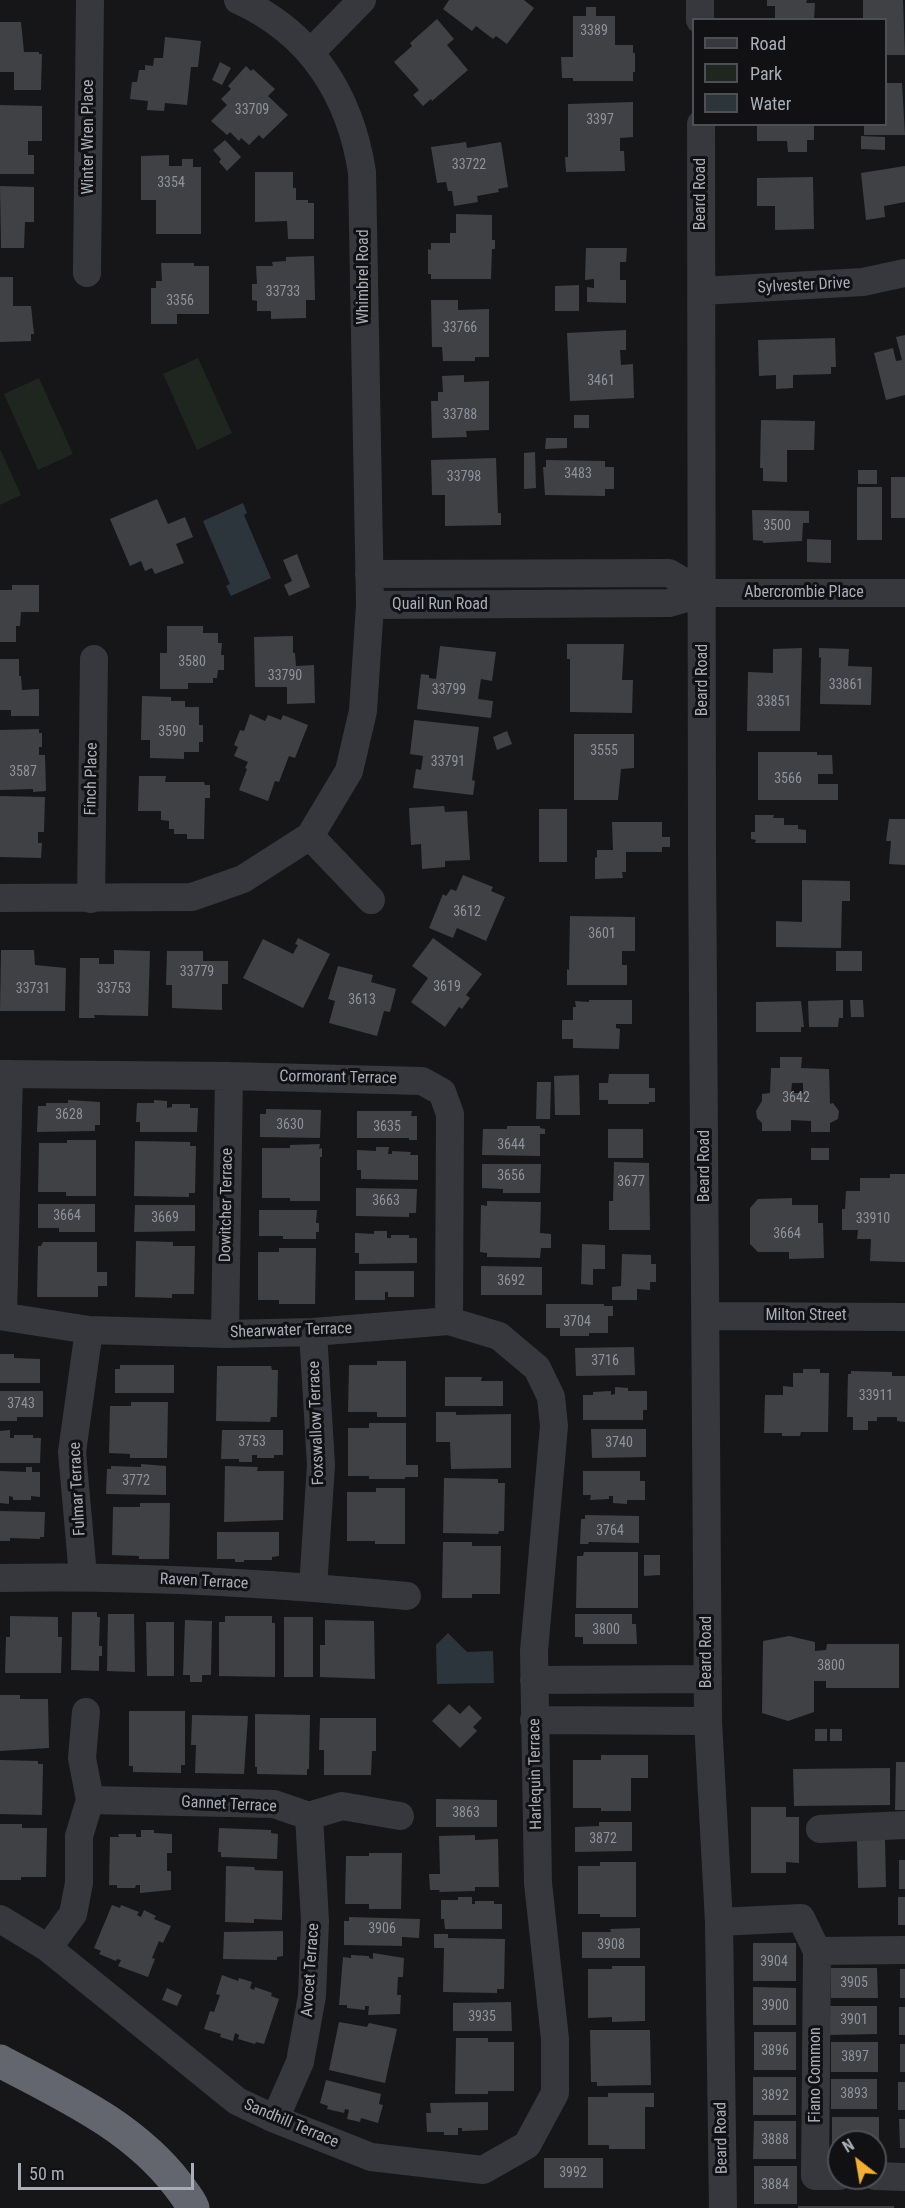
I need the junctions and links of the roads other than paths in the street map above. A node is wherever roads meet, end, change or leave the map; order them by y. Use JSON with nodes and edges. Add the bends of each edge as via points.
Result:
{"nodes":[{"id":1,"x":90,"y":0,"type":"edge"},
{"id":2,"x":238,"y":0,"type":"edge"},
{"id":3,"x":362,"y":0,"type":"edge"},
{"id":4,"x":700,"y":0,"type":"edge"},
{"id":5,"x":700,"y":18,"type":"edge"},
{"id":6,"x":311,"y":52,"type":"junction"},
{"id":7,"x":701,"y":126,"type":"edge"},
{"id":8,"x":87,"y":273,"type":"dead end"},
{"id":9,"x":905,"y":273,"type":"edge"},
{"id":10,"x":702,"y":291,"type":"junction"},
{"id":11,"x":369,"y":574,"type":"junction"},
{"id":12,"x":905,"y":592,"type":"edge"},
{"id":13,"x":703,"y":593,"type":"junction"},
{"id":14,"x":370,"y":605,"type":"junction"},
{"id":15,"x":94,"y":659,"type":"dead end"},
{"id":16,"x":310,"y":836,"type":"junction"},
{"id":17,"x":0,"y":898,"type":"edge"},
{"id":18,"x":91,"y":899,"type":"junction"},
{"id":19,"x":371,"y":900,"type":"dead end"},
{"id":20,"x":4,"y":1074,"type":"edge"},
{"id":21,"x":229,"y":1076,"type":"junction"},
{"id":22,"x":2,"y":1316,"type":"edge"},
{"id":23,"x":706,"y":1316,"type":"junction"},
{"id":24,"x":905,"y":1317,"type":"edge"},
{"id":25,"x":449,"y":1321,"type":"junction"},
{"id":26,"x":89,"y":1330,"type":"junction"},
{"id":27,"x":313,"y":1332,"type":"junction"},
{"id":28,"x":225,"y":1334,"type":"junction"},
{"id":29,"x":551,"y":1397,"type":"joint"},
{"id":30,"x":83,"y":1576,"type":"junction"},
{"id":31,"x":0,"y":1578,"type":"edge"},
{"id":32,"x":313,"y":1587,"type":"junction"},
{"id":33,"x":408,"y":1596,"type":"dead end"},
{"id":34,"x":708,"y":1679,"type":"junction"},
{"id":35,"x":534,"y":1680,"type":"junction"},
{"id":36,"x":86,"y":1712,"type":"dead end"},
{"id":37,"x":534,"y":1720,"type":"junction"},
{"id":38,"x":708,"y":1721,"type":"junction"},
{"id":39,"x":90,"y":1800,"type":"junction"},
{"id":40,"x":309,"y":1816,"type":"junction"},
{"id":41,"x":400,"y":1816,"type":"dead end"},
{"id":42,"x":905,"y":1825,"type":"edge"},
{"id":43,"x":820,"y":1829,"type":"dead end"},
{"id":44,"x":0,"y":1919,"type":"edge"},
{"id":45,"x":719,"y":1922,"type":"junction"},
{"id":46,"x":48,"y":1948,"type":"junction"},
{"id":47,"x":905,"y":1950,"type":"edge"},
{"id":48,"x":817,"y":1951,"type":"junction"},
{"id":49,"x":0,"y":2061,"type":"edge"},
{"id":50,"x":275,"y":2119,"type":"junction"},
{"id":51,"x":528,"y":2145,"type":"joint"},
{"id":52,"x":827,"y":2176,"type":"edge"},
{"id":53,"x":887,"y":2176,"type":"edge"},
{"id":54,"x":905,"y":2176,"type":"edge"},
{"id":55,"x":194,"y":2208,"type":"edge"},
{"id":56,"x":723,"y":2208,"type":"edge"}],
"edges":[{"from":1,"to":8,"type":"street","name":"Winter Wren Place"},
{"from":2,"to":6,"type":"street","name":"Whimbrel Road","via":[[268,17]]},
{"from":3,"to":6,"type":"street"},
{"from":4,"to":5,"type":"street"},
{"from":6,"to":11,"type":"street","name":"Whimbrel Road","via":[[345,109],[362,172]]},
{"from":7,"to":10,"type":"street","name":"Beard Road"},
{"from":9,"to":10,"type":"street","name":"Sylvester Drive","via":[[863,282]]},
{"from":10,"to":13,"type":"street","name":"Beard Road"},
{"from":11,"to":13,"type":"street","name":"Quail Run Road","via":[[669,573]]},
{"from":11,"to":14,"type":"street","name":"Whimbrel Road"},
{"from":12,"to":13,"type":"street","name":"Abercrombie Place"},
{"from":13,"to":14,"type":"street","name":"Quail Run Road","via":[[669,603]]},
{"from":13,"to":23,"type":"street","name":"Beard Road"},
{"from":14,"to":16,"type":"street","name":"Quail Run Road","via":[[363,711],[349,771]]},
{"from":15,"to":18,"type":"street","name":"Finch Place"},
{"from":16,"to":18,"type":"street","name":"Quail Run Road","via":[[243,879],[192,897]]},
{"from":16,"to":19,"type":"street"},
{"from":17,"to":18,"type":"street","name":"Quail Run Road"},
{"from":20,"to":21,"type":"street","name":"Cormorant Terrace"},
{"from":20,"to":22,"type":"street"},
{"from":21,"to":25,"type":"street","name":"Cormorant Terrace","via":[[422,1081],[442,1092],[450,1114]]},
{"from":21,"to":28,"type":"street","name":"Dowitcher Terrace"},
{"from":22,"to":26,"type":"street","name":"Shearwater Terrace"},
{"from":23,"to":24,"type":"street","name":"Milton Street"},
{"from":23,"to":34,"type":"street","name":"Beard Road"},
{"from":25,"to":27,"type":"street","name":"Shearwater Terrace"},
{"from":25,"to":29,"type":"street","name":"Shearwater Terrace","via":[[499,1336],[537,1368]]},
{"from":26,"to":28,"type":"street","name":"Shearwater Terrace"},
{"from":26,"to":30,"type":"street","name":"Fulmar Terrace","via":[[72,1452]]},
{"from":27,"to":28,"type":"street","name":"Shearwater Terrace"},
{"from":27,"to":32,"type":"street","name":"Foxswallow Terrace","via":[[321,1465]]},
{"from":29,"to":35,"type":"street","name":"Harlequin Terrace","via":[[554,1426]]},
{"from":30,"to":31,"type":"street","name":"Raven Terrace"},
{"from":30,"to":32,"type":"street","name":"Raven Terrace"},
{"from":32,"to":33,"type":"street","name":"Raven Terrace"},
{"from":34,"to":35,"type":"street"},
{"from":34,"to":38,"type":"street","name":"Beard Road"},
{"from":35,"to":37,"type":"street","name":"Harlequin Terrace"},
{"from":36,"to":39,"type":"street","via":[[82,1758]]},
{"from":37,"to":38,"type":"street"},
{"from":37,"to":51,"type":"street","name":"Harlequin Terrace","via":[[538,1883],[555,2039],[555,2092]]},
{"from":38,"to":45,"type":"street","name":"Beard Road"},
{"from":39,"to":40,"type":"street","name":"Gannet Terrace","via":[[273,1804]]},
{"from":39,"to":46,"type":"street","via":[[79,1836],[79,1883],[73,1914]]},
{"from":40,"to":41,"type":"street","via":[[342,1806]]},
{"from":40,"to":50,"type":"street","name":"Avocet Terrace","via":[[315,1921],[312,1996],[300,2062]]},
{"from":42,"to":43,"type":"street"},
{"from":44,"to":46,"type":"street","name":"Sandhill Terrace"},
{"from":45,"to":48,"type":"street","via":[[801,1918]]},
{"from":45,"to":56,"type":"street","name":"Beard Road"},
{"from":46,"to":50,"type":"street","name":"Sandhill Terrace","via":[[237,2101]]},
{"from":47,"to":48,"type":"street"},
{"from":48,"to":52,"type":"street","name":"Fiano Common","via":[[815,2176]]},
{"from":49,"to":55,"type":"highway","via":[[81,2104],[130,2136],[164,2168]]},
{"from":50,"to":51,"type":"street","name":"Sandhill Terrace","via":[[371,2157],[483,2170]]},
{"from":53,"to":54,"type":"street"}]}
